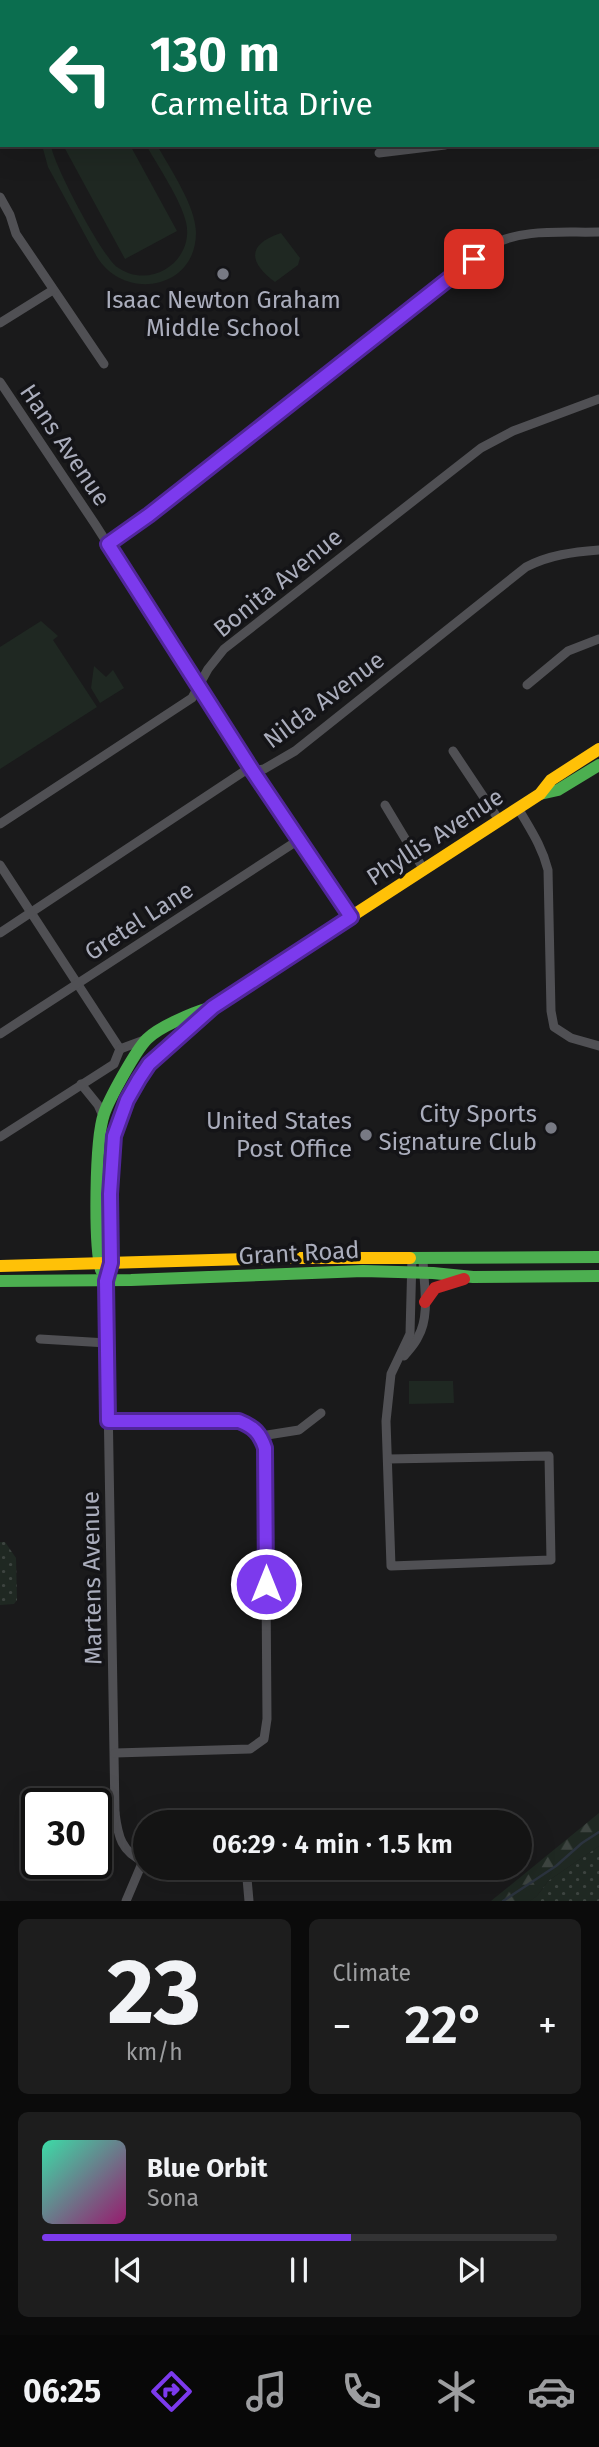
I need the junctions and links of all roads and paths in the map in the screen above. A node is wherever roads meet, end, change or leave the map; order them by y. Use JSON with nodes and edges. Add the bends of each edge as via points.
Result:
{"nodes":[{"id":1,"x":428,"y":147,"type":"edge"},
{"id":2,"x":379,"y":153,"type":"dead end"},
{"id":3,"x":0,"y":197,"type":"edge"},
{"id":4,"x":599,"y":232,"type":"edge"},
{"id":5,"x":53,"y":290,"type":"junction"},
{"id":6,"x":0,"y":323,"type":"edge"},
{"id":7,"x":104,"y":365,"type":"dead end"},
{"id":8,"x":0,"y":382,"type":"edge"},
{"id":9,"x":599,"y":399,"type":"edge"},
{"id":10,"x":108,"y":544,"type":"junction"},
{"id":11,"x":599,"y":550,"type":"edge"},
{"id":12,"x":599,"y":639,"type":"edge"},
{"id":13,"x":527,"y":685,"type":"dead end"},
{"id":14,"x":199,"y":687,"type":"junction"},
{"id":15,"x":599,"y":749,"type":"edge"},
{"id":16,"x":453,"y":751,"type":"dead end"},
{"id":17,"x":599,"y":765,"type":"edge"},
{"id":18,"x":252,"y":770,"type":"junction"},
{"id":19,"x":540,"y":794,"type":"junction"},
{"id":20,"x":385,"y":805,"type":"dead end"},
{"id":21,"x":518,"y":808,"type":"junction"},
{"id":22,"x":499,"y":820,"type":"junction"},
{"id":23,"x":0,"y":824,"type":"edge"},
{"id":24,"x":300,"y":839,"type":"junction"},
{"id":25,"x":0,"y":865,"type":"edge"},
{"id":26,"x":424,"y":870,"type":"junction"},
{"id":27,"x":31,"y":913,"type":"junction"},
{"id":28,"x":351,"y":917,"type":"junction"},
{"id":29,"x":0,"y":933,"type":"edge"},
{"id":30,"x":78,"y":984,"type":"junction"},
{"id":31,"x":213,"y":1007,"type":"junction"},
{"id":32,"x":0,"y":1034,"type":"edge"},
{"id":33,"x":147,"y":1039,"type":"junction"},
{"id":34,"x":599,"y":1046,"type":"edge"},
{"id":35,"x":120,"y":1049,"type":"junction"},
{"id":36,"x":81,"y":1084,"type":"junction"},
{"id":37,"x":103,"y":1116,"type":"junction"},
{"id":38,"x":0,"y":1137,"type":"edge"},
{"id":39,"x":417,"y":1257,"type":"junction"},
{"id":40,"x":599,"y":1257,"type":"edge"},
{"id":41,"x":105,"y":1264,"type":"junction"},
{"id":42,"x":0,"y":1266,"type":"edge"},
{"id":43,"x":417,"y":1272,"type":"junction"},
{"id":44,"x":599,"y":1276,"type":"edge"},
{"id":45,"x":473,"y":1277,"type":"junction"},
{"id":46,"x":106,"y":1281,"type":"junction"},
{"id":47,"x":0,"y":1282,"type":"edge"},
{"id":48,"x":425,"y":1301,"type":"junction"},
{"id":49,"x":40,"y":1339,"type":"dead end"},
{"id":50,"x":107,"y":1343,"type":"junction"},
{"id":51,"x":391,"y":1374,"type":"junction"},
{"id":52,"x":321,"y":1413,"type":"dead end"},
{"id":53,"x":108,"y":1421,"type":"junction"},
{"id":54,"x":261,"y":1436,"type":"junction"},
{"id":55,"x":388,"y":1459,"type":"junction"},
{"id":56,"x":115,"y":1753,"type":"junction"},
{"id":57,"x":115,"y":1813,"type":"joint"},
{"id":58,"x":133,"y":1853,"type":"edge"},
{"id":59,"x":136,"y":1880,"type":"edge"},
{"id":60,"x":247,"y":1880,"type":"edge"},
{"id":61,"x":126,"y":1901,"type":"edge"},
{"id":62,"x":249,"y":1901,"type":"edge"}],
"edges":[{"from":1,"to":2,"type":"street"},
{"from":3,"to":5,"type":"street","via":[[16,234]]},
{"from":4,"to":10,"type":"street","via":[[509,237],[490,246]]},
{"from":5,"to":6,"type":"street"},
{"from":5,"to":7,"type":"street"},
{"from":8,"to":10,"type":"street","name":"Hans Avenue"},
{"from":9,"to":14,"type":"street","name":"Bonita Avenue","via":[[481,448],[224,649]]},
{"from":10,"to":14,"type":"street","name":"Hans Avenue"},
{"from":11,"to":18,"type":"street","name":"Nilda Avenue","via":[[565,553],[526,567],[295,751],[264,769]]},
{"from":12,"to":13,"type":"street","via":[[568,651]]},
{"from":14,"to":18,"type":"street","name":"Hans Avenue"},
{"from":14,"to":23,"type":"street","name":"Bonita Avenue","via":[[192,698]]},
{"from":15,"to":19,"type":"main road","name":"Phyllis Avenue","via":[[551,780]]},
{"from":16,"to":22,"type":"street"},
{"from":17,"to":19,"type":"main road","name":"Phyllis Avenue","via":[[558,790]]},
{"from":18,"to":24,"type":"street","name":"Hans Avenue"},
{"from":18,"to":27,"type":"street","name":"Nilda Avenue"},
{"from":19,"to":21,"type":"main road","name":"Phyllis Avenue"},
{"from":20,"to":26,"type":"street"},
{"from":21,"to":22,"type":"main road","name":"Phyllis Avenue"},
{"from":21,"to":34,"type":"street","via":[[541,845],[548,870],[554,1027],[571,1038]]},
{"from":22,"to":26,"type":"main road","name":"Phyllis Avenue"},
{"from":24,"to":28,"type":"street","name":"Hans Avenue"},
{"from":24,"to":30,"type":"street","name":"Gretel Lane"},
{"from":25,"to":27,"type":"street"},
{"from":26,"to":28,"type":"main road","name":"Phyllis Avenue"},
{"from":27,"to":29,"type":"street","name":"Nilda Avenue"},
{"from":27,"to":30,"type":"street"},
{"from":28,"to":31,"type":"main road","name":"Phyllis Avenue"},
{"from":30,"to":32,"type":"street","name":"Gretel Lane"},
{"from":30,"to":35,"type":"street"},
{"from":31,"to":33,"type":"main road","name":"Phyllis Avenue","via":[[189,1014]]},
{"from":31,"to":41,"type":"main road","name":"Phyllis Avenue","via":[[149,1064],[127,1100],[118,1122],[111,1172]]},
{"from":33,"to":35,"type":"street"},
{"from":33,"to":37,"type":"main road","name":"Phyllis Avenue"},
{"from":35,"to":36,"type":"street","via":[[114,1063]]},
{"from":36,"to":37,"type":"street"},
{"from":36,"to":38,"type":"street"},
{"from":37,"to":41,"type":"main road","name":"Phyllis Avenue","via":[[98,1165]]},
{"from":39,"to":40,"type":"main road","name":"Grant Road"},
{"from":39,"to":41,"type":"main road","name":"Grant Road"},
{"from":39,"to":43,"type":"street"},
{"from":41,"to":42,"type":"main road","name":"Grant Road"},
{"from":41,"to":46,"type":"main road","name":"Phyllis Avenue"},
{"from":43,"to":45,"type":"main road","name":"Grant Road"},
{"from":43,"to":46,"type":"main road","name":"Grant Road"},
{"from":43,"to":48,"type":"street"},
{"from":43,"to":51,"type":"street","via":[[410,1334]]},
{"from":44,"to":45,"type":"main road","name":"Grant Road"},
{"from":45,"to":48,"type":"main road","via":[[435,1286]]},
{"from":46,"to":47,"type":"main road","name":"Grant Road"},
{"from":46,"to":50,"type":"street","name":"Martens Avenue"},
{"from":48,"to":51,"type":"street","via":[[419,1336]]},
{"from":49,"to":50,"type":"street"},
{"from":50,"to":53,"type":"street","name":"Martens Avenue"},
{"from":51,"to":55,"type":"street"},
{"from":52,"to":54,"type":"street","via":[[299,1430]]},
{"from":53,"to":54,"type":"street","via":[[239,1421]]},
{"from":53,"to":56,"type":"street","name":"Martens Avenue"},
{"from":54,"to":56,"type":"street","via":[[265,1448],[264,1739],[250,1749]]},
{"from":55,"to":55,"type":"street","via":[[391,1566],[551,1560],[548,1456]]},
{"from":56,"to":57,"type":"street","name":"Martens Avenue"},
{"from":57,"to":58,"type":"street","name":"Martens Avenue","via":[[118,1837]]},
{"from":59,"to":61,"type":"street"},
{"from":60,"to":62,"type":"street"}]}
